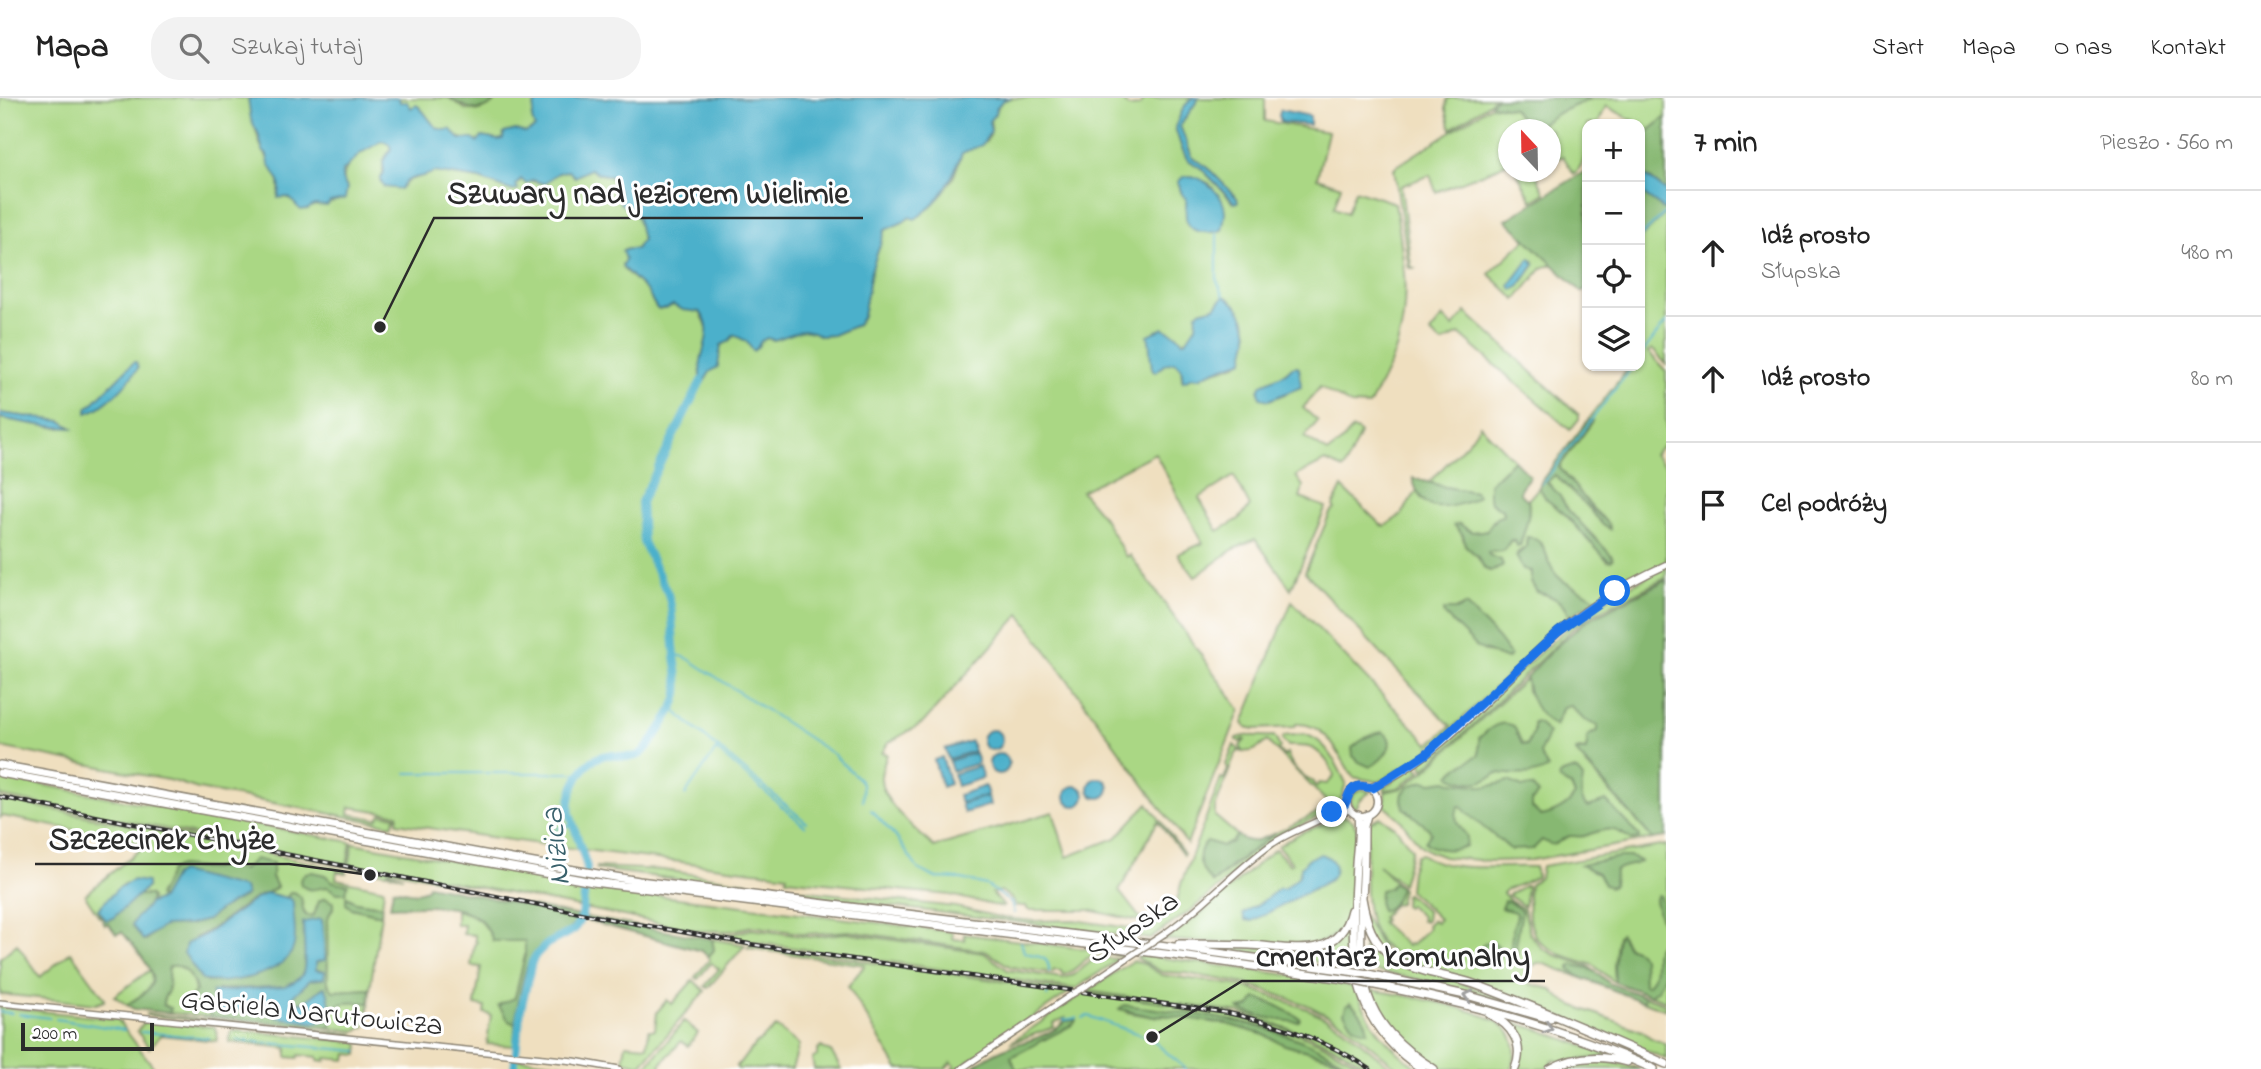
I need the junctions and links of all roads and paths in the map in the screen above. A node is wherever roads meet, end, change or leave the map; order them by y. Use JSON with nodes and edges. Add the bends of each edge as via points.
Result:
{"nodes":[{"id":1,"x":1666,"y":565,"type":"edge"},
{"id":2,"x":0,"y":765,"type":"edge"},
{"id":3,"x":0,"y":773,"type":"edge"},
{"id":4,"x":1373,"y":791,"type":"junction"},
{"id":5,"x":1347,"y":802,"type":"junction"},
{"id":6,"x":1350,"y":810,"type":"junction"},
{"id":7,"x":1362,"y":815,"type":"junction"},
{"id":8,"x":1324,"y":817,"type":"junction"},
{"id":9,"x":579,"y":875,"type":"junction"},
{"id":10,"x":593,"y":878,"type":"junction"},
{"id":11,"x":1355,"y":892,"type":"junction"},
{"id":12,"x":1362,"y":898,"type":"junction"},
{"id":13,"x":1159,"y":945,"type":"junction"},
{"id":14,"x":0,"y":1003,"type":"edge"},
{"id":15,"x":1459,"y":1003,"type":"junction"},
{"id":16,"x":1580,"y":1028,"type":"junction"},
{"id":17,"x":1666,"y":1064,"type":"edge"},
{"id":18,"x":618,"y":1069,"type":"edge"},
{"id":19,"x":961,"y":1069,"type":"edge"},
{"id":20,"x":1422,"y":1069,"type":"edge"},
{"id":21,"x":1434,"y":1069,"type":"edge"},
{"id":22,"x":1515,"y":1069,"type":"edge"},
{"id":23,"x":1550,"y":1069,"type":"edge"},
{"id":24,"x":1652,"y":1069,"type":"edge"}],
"edges":[{"from":1,"to":4,"type":"main road","via":[[1576,618],[1438,744]]},
{"from":2,"to":9,"type":"highway"},
{"from":3,"to":9,"type":"highway"},
{"from":4,"to":5,"type":"main road","via":[[1365,786],[1354,788]]},
{"from":4,"to":7,"type":"main road","via":[[1376,806]]},
{"from":5,"to":6,"type":"main road"},
{"from":5,"to":8,"type":"main road","name":"Słupska"},
{"from":6,"to":7,"type":"main road"},
{"from":6,"to":8,"type":"main road","name":"Słupska"},
{"from":7,"to":11,"type":"highway"},
{"from":7,"to":12,"type":"highway"},
{"from":8,"to":19,"type":"main road","name":"Słupska","bridge":true,"via":[[1273,844],[1164,934]]},
{"from":9,"to":10,"type":"highway"},
{"from":10,"to":13,"type":"highway"},
{"from":10,"to":15,"type":"highway","bridge":true,"via":[[1351,980]]},
{"from":11,"to":13,"type":"highway","via":[[1342,930],[1316,948]]},
{"from":11,"to":20,"type":"highway","via":[[1354,957],[1362,998],[1383,1036]]},
{"from":12,"to":16,"type":"highway","via":[[1370,929],[1392,957]]},
{"from":12,"to":21,"type":"highway","via":[[1360,960],[1368,997],[1392,1037]]},
{"from":16,"to":13,"type":"highway","one_way":true,"bridge":true,"via":[[1470,996],[1368,974]]},
{"from":14,"to":18,"type":"main road","name":"Gabriela Narutowicza","via":[[520,1055]]},
{"from":15,"to":22,"type":"highway","via":[[1510,1028],[1519,1048]]},
{"from":15,"to":24,"type":"highway","one_way":true,"via":[[1569,1035]]},
{"from":16,"to":17,"type":"highway"},
{"from":23,"to":24,"type":"highway","via":[[1594,1057]]}]}
